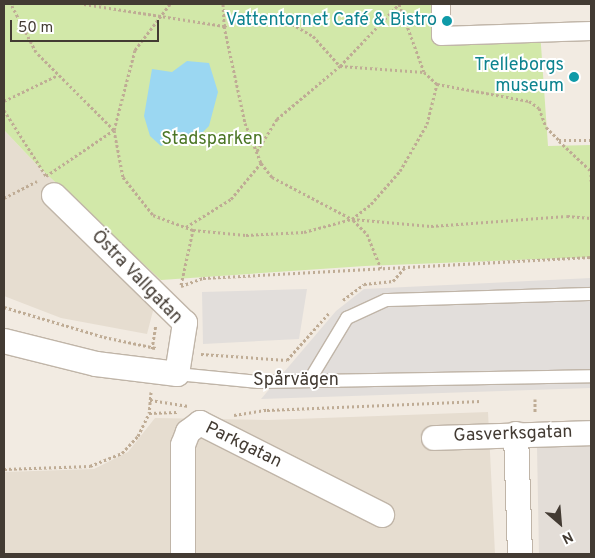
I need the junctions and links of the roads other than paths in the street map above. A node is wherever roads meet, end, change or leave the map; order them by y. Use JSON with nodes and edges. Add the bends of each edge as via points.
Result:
{"nodes":[{"id":1,"x":441,"y":4,"type":"edge"},
{"id":2,"x":591,"y":31,"type":"edge"},
{"id":3,"x":54,"y":195,"type":"dead end"},
{"id":4,"x":591,"y":294,"type":"edge"},
{"id":5,"x":4,"y":341,"type":"edge"},
{"id":6,"x":178,"y":364,"type":"junction"},
{"id":7,"x":591,"y":376,"type":"edge"},
{"id":8,"x":309,"y":381,"type":"junction"},
{"id":9,"x":591,"y":433,"type":"edge"},
{"id":10,"x":516,"y":434,"type":"junction"},
{"id":11,"x":434,"y":438,"type":"dead end"},
{"id":12,"x":382,"y":515,"type":"dead end"},
{"id":13,"x":182,"y":554,"type":"edge"},
{"id":14,"x":520,"y":554,"type":"edge"}],
"edges":[{"from":1,"to":2,"type":"street","via":[[441,36]]},
{"from":3,"to":6,"type":"street","name":"Östra Vallgatan","via":[[185,323]]},
{"from":4,"to":8,"type":"lane","via":[[386,300],[347,318]]},
{"from":5,"to":6,"type":"street","name":"Spårvägen","via":[[96,364]]},
{"from":6,"to":8,"type":"lane","name":"Spårvägen","via":[[259,382]]},
{"from":7,"to":8,"type":"lane","name":"Spårvägen"},
{"from":9,"to":10,"type":"street","name":"Gasverksgatan"},
{"from":10,"to":11,"type":"street","name":"Gasverksgatan"},
{"from":10,"to":14,"type":"street"},
{"from":12,"to":13,"type":"street","name":"Parkgatan","via":[[200,423],[188,432],[183,445]]}]}
